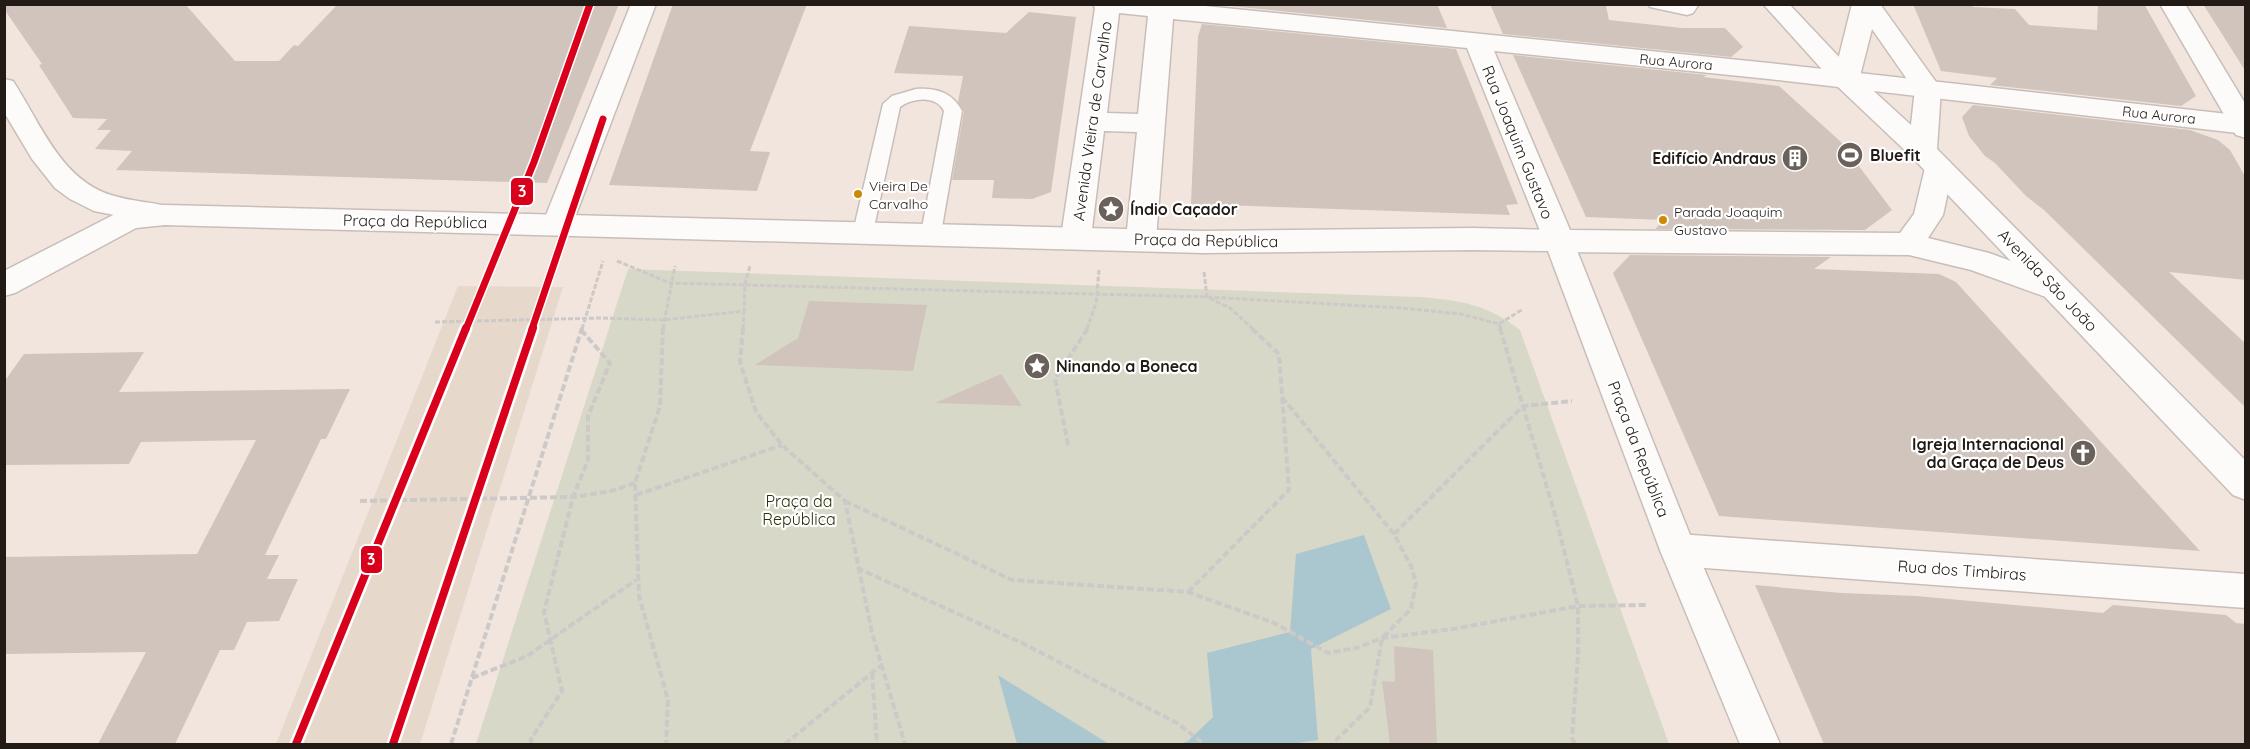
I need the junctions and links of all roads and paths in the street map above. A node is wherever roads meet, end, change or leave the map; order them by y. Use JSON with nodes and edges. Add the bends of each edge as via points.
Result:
{"nodes":[{"id":1,"x":644,"y":4,"type":"edge"},
{"id":2,"x":1656,"y":4,"type":"edge"},
{"id":3,"x":1691,"y":4,"type":"edge"},
{"id":4,"x":1775,"y":4,"type":"edge"},
{"id":5,"x":1866,"y":4,"type":"edge"},
{"id":6,"x":2172,"y":4,"type":"edge"},
{"id":7,"x":1107,"y":5,"type":"edge"},
{"id":8,"x":1162,"y":7,"type":"edge"},
{"id":9,"x":1478,"y":42,"type":"junction"},
{"id":10,"x":1846,"y":80,"type":"junction"},
{"id":11,"x":4,"y":87,"type":"edge"},
{"id":12,"x":1928,"y":89,"type":"junction"},
{"id":13,"x":1091,"y":122,"type":"junction"},
{"id":14,"x":1150,"y":123,"type":"junction"},
{"id":15,"x":2245,"y":126,"type":"edge"},
{"id":16,"x":1931,"y":160,"type":"junction"},
{"id":17,"x":165,"y":215,"type":"junction"},
{"id":18,"x":557,"y":225,"type":"junction"},
{"id":19,"x":863,"y":232,"type":"junction"},
{"id":20,"x":931,"y":233,"type":"junction"},
{"id":21,"x":1076,"y":237,"type":"junction"},
{"id":22,"x":1141,"y":239,"type":"junction"},
{"id":23,"x":1559,"y":241,"type":"junction"},
{"id":24,"x":1909,"y":244,"type":"junction"},
{"id":25,"x":603,"y":261,"type":"dead end"},
{"id":26,"x":617,"y":261,"type":"dead end"},
{"id":27,"x":675,"y":266,"type":"dead end"},
{"id":28,"x":750,"y":266,"type":"dead end"},
{"id":29,"x":1099,"y":270,"type":"dead end"},
{"id":30,"x":1204,"y":272,"type":"dead end"},
{"id":31,"x":670,"y":283,"type":"junction"},
{"id":32,"x":745,"y":284,"type":"junction"},
{"id":33,"x":4,"y":285,"type":"edge"},
{"id":34,"x":2057,"y":290,"type":"junction"},
{"id":35,"x":1099,"y":294,"type":"junction"},
{"id":36,"x":1207,"y":297,"type":"junction"},
{"id":37,"x":1523,"y":309,"type":"dead end"},
{"id":38,"x":744,"y":311,"type":"junction"},
{"id":39,"x":585,"y":318,"type":"junction"},
{"id":40,"x":663,"y":320,"type":"junction"},
{"id":41,"x":435,"y":322,"type":"dead end"},
{"id":42,"x":1499,"y":324,"type":"junction"},
{"id":43,"x":582,"y":331,"type":"junction"},
{"id":44,"x":1282,"y":397,"type":"junction"},
{"id":45,"x":1572,"y":401,"type":"dead end"},
{"id":46,"x":1523,"y":406,"type":"junction"},
{"id":47,"x":782,"y":445,"type":"junction"},
{"id":48,"x":1068,"y":445,"type":"dead end"},
{"id":49,"x":635,"y":483,"type":"junction"},
{"id":50,"x":2246,"y":485,"type":"edge"},
{"id":51,"x":636,"y":495,"type":"junction"},
{"id":52,"x":529,"y":497,"type":"junction"},
{"id":53,"x":573,"y":498,"type":"junction"},
{"id":54,"x":360,"y":501,"type":"dead end"},
{"id":55,"x":845,"y":501,"type":"junction"},
{"id":56,"x":1394,"y":534,"type":"junction"},
{"id":57,"x":1678,"y":550,"type":"junction"},
{"id":58,"x":857,"y":568,"type":"junction"},
{"id":59,"x":636,"y":580,"type":"junction"},
{"id":60,"x":1188,"y":591,"type":"junction"},
{"id":61,"x":2246,"y":591,"type":"edge"},
{"id":62,"x":1646,"y":605,"type":"dead end"},
{"id":63,"x":1578,"y":606,"type":"junction"},
{"id":64,"x":1382,"y":638,"type":"junction"},
{"id":65,"x":550,"y":639,"type":"junction"},
{"id":66,"x":883,"y":664,"type":"junction"},
{"id":67,"x":872,"y":673,"type":"junction"},
{"id":68,"x":472,"y":678,"type":"junction"},
{"id":69,"x":451,"y":744,"type":"edge"},
{"id":70,"x":531,"y":744,"type":"edge"},
{"id":71,"x":666,"y":744,"type":"edge"},
{"id":72,"x":787,"y":744,"type":"edge"},
{"id":73,"x":877,"y":744,"type":"edge"},
{"id":74,"x":905,"y":744,"type":"edge"},
{"id":75,"x":1204,"y":744,"type":"edge"},
{"id":76,"x":1332,"y":744,"type":"edge"},
{"id":77,"x":1575,"y":744,"type":"edge"},
{"id":78,"x":1760,"y":744,"type":"edge"}],
"edges":[{"from":1,"to":18,"type":"street"},
{"from":2,"to":3,"type":"lane","via":[[1687,10]]},
{"from":4,"to":10,"type":"street","name":"Avenida São João"},
{"from":5,"to":10,"type":"street"},
{"from":5,"to":12,"type":"street"},
{"from":6,"to":15,"type":"street"},
{"from":7,"to":8,"type":"street","name":"Rua Aurora"},
{"from":7,"to":13,"type":"street","name":"Avenida Vieira de Carvalho"},
{"from":8,"to":9,"type":"street","name":"Rua Aurora"},
{"from":8,"to":14,"type":"street"},
{"from":9,"to":10,"type":"street","name":"Rua Aurora"},
{"from":9,"to":23,"type":"street","name":"Rua Joaquim Gustavo"},
{"from":10,"to":12,"type":"street","name":"Rua Aurora"},
{"from":10,"to":16,"type":"street","name":"Avenida São João"},
{"from":11,"to":17,"type":"street","via":[[51,166],[75,189],[98,201]]},
{"from":12,"to":15,"type":"street","name":"Rua Aurora"},
{"from":12,"to":16,"type":"street"},
{"from":13,"to":14,"type":"street"},
{"from":13,"to":21,"type":"street","name":"Avenida Vieira de Carvalho"},
{"from":14,"to":22,"type":"street"},
{"from":16,"to":24,"type":"street","via":[[1928,215]]},
{"from":16,"to":34,"type":"street","name":"Avenida São João"},
{"from":17,"to":18,"type":"street","name":"Praça da República"},
{"from":17,"to":33,"type":"street","name":"Praça da República","via":[[131,218]]},
{"from":18,"to":19,"type":"street","name":"Praça da República"},
{"from":19,"to":20,"type":"street","name":"Praça da República"},
{"from":19,"to":20,"type":"lane","via":[[892,104],[900,96],[924,95],[945,98],[953,111]]},
{"from":20,"to":21,"type":"street","name":"Praça da República"},
{"from":21,"to":22,"type":"street","name":"Praça da República"},
{"from":22,"to":23,"type":"street","name":"Praça da República"},
{"from":23,"to":24,"type":"street"},
{"from":23,"to":57,"type":"street","name":"Praça da República"},
{"from":24,"to":34,"type":"street","via":[[1978,261]]},
{"from":25,"to":39,"type":"path"},
{"from":26,"to":31,"type":"path"},
{"from":27,"to":31,"type":"path"},
{"from":28,"to":32,"type":"path"},
{"from":29,"to":35,"type":"path"},
{"from":30,"to":36,"type":"path"},
{"from":31,"to":32,"type":"path"},
{"from":31,"to":40,"type":"path"},
{"from":32,"to":35,"type":"path"},
{"from":32,"to":38,"type":"path"},
{"from":34,"to":50,"type":"street","name":"Avenida São João"},
{"from":35,"to":36,"type":"path"},
{"from":35,"to":48,"type":"path","via":[[1087,334],[1055,379]]},
{"from":36,"to":42,"type":"path","via":[[1411,309],[1461,314]]},
{"from":36,"to":44,"type":"path","via":[[1230,308],[1279,354]]},
{"from":37,"to":42,"type":"path"},
{"from":38,"to":40,"type":"path"},
{"from":38,"to":47,"type":"path","via":[[740,362],[756,412]]},
{"from":39,"to":40,"type":"path"},
{"from":39,"to":41,"type":"path"},
{"from":39,"to":43,"type":"path"},
{"from":40,"to":49,"type":"path","via":[[660,406]]},
{"from":42,"to":46,"type":"path"},
{"from":43,"to":52,"type":"path"},
{"from":43,"to":53,"type":"path","via":[[610,363],[588,416],[588,460]]},
{"from":44,"to":56,"type":"path"},
{"from":44,"to":60,"type":"path","via":[[1289,490]]},
{"from":45,"to":46,"type":"path"},
{"from":46,"to":56,"type":"path"},
{"from":46,"to":63,"type":"path"},
{"from":47,"to":51,"type":"path"},
{"from":47,"to":55,"type":"path"},
{"from":49,"to":51,"type":"path"},
{"from":49,"to":53,"type":"path"},
{"from":51,"to":59,"type":"path"},
{"from":52,"to":53,"type":"path"},
{"from":52,"to":54,"type":"path"},
{"from":52,"to":68,"type":"path"},
{"from":53,"to":65,"type":"path","via":[[544,612]]},
{"from":55,"to":58,"type":"path"},
{"from":55,"to":60,"type":"path","via":[[1012,580]]},
{"from":56,"to":64,"type":"path","via":[[1412,566],[1416,583],[1411,609]]},
{"from":57,"to":61,"type":"street","name":"Rua dos Timbiras"},
{"from":57,"to":78,"type":"street","name":"Praça da República"},
{"from":58,"to":66,"type":"path"},
{"from":58,"to":75,"type":"path","via":[[1022,643],[1177,723]]},
{"from":59,"to":65,"type":"path"},
{"from":59,"to":71,"type":"path","via":[[669,700]]},
{"from":60,"to":64,"type":"path","via":[[1274,623],[1328,652],[1357,648]]},
{"from":62,"to":63,"type":"path"},
{"from":63,"to":64,"type":"path"},
{"from":63,"to":77,"type":"path","via":[[1572,738]]},
{"from":64,"to":76,"type":"path","via":[[1370,707]]},
{"from":65,"to":68,"type":"path","via":[[527,656]]},
{"from":65,"to":70,"type":"path","via":[[562,691]]},
{"from":66,"to":67,"type":"path"},
{"from":66,"to":74,"type":"path"},
{"from":67,"to":72,"type":"path"},
{"from":67,"to":73,"type":"path"},
{"from":68,"to":69,"type":"path"}]}
